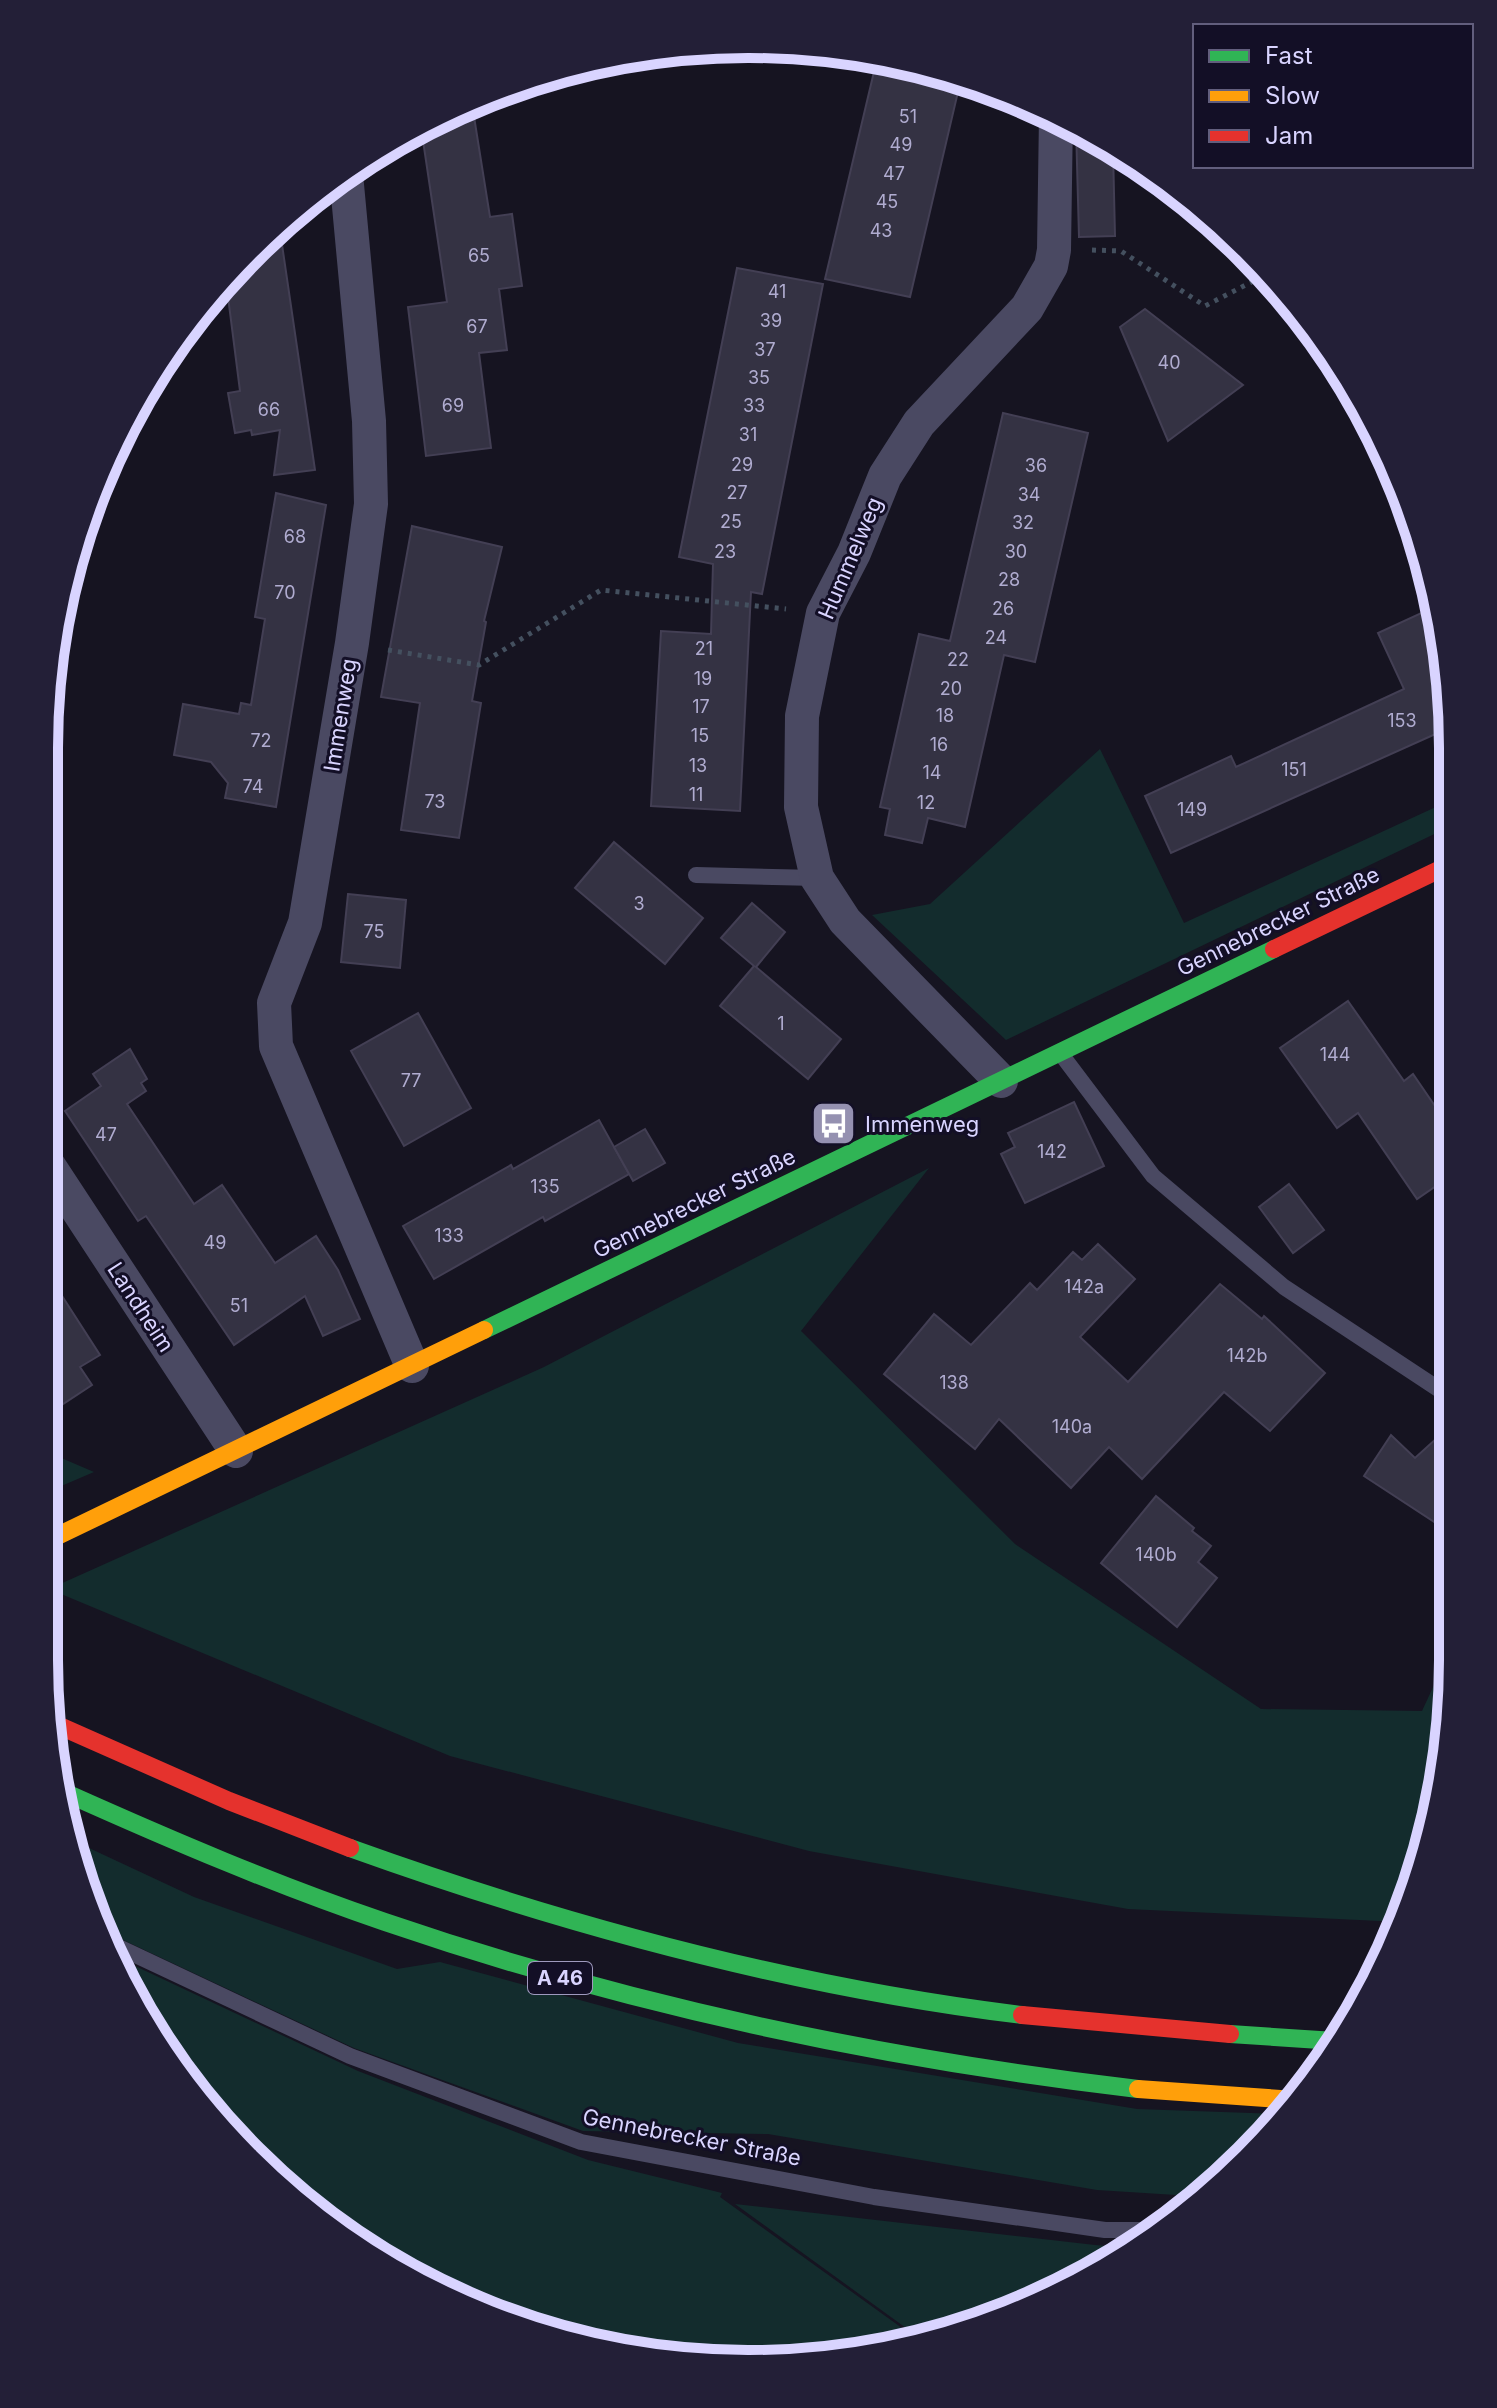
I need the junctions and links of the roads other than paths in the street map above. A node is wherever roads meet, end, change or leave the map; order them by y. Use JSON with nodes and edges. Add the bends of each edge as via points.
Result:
{"nodes":[{"id":1,"x":1056,"y":130,"type":"edge"},
{"id":2,"x":347,"y":187,"type":"edge"},
{"id":3,"x":1439,"y":870,"type":"edge"},
{"id":4,"x":696,"y":875,"type":"dead end"},
{"id":5,"x":817,"y":878,"type":"junction"},
{"id":6,"x":1060,"y":1053,"type":"junction"},
{"id":7,"x":1001,"y":1081,"type":"junction"},
{"id":8,"x":58,"y":1180,"type":"edge"},
{"id":9,"x":412,"y":1366,"type":"junction"},
{"id":10,"x":1439,"y":1389,"type":"edge"},
{"id":11,"x":236,"y":1451,"type":"junction"},
{"id":12,"x":58,"y":1536,"type":"edge"},
{"id":13,"x":61,"y":1727,"type":"edge"},
{"id":14,"x":71,"y":1796,"type":"edge"},
{"id":15,"x":122,"y":1949,"type":"edge"},
{"id":16,"x":1325,"y":2040,"type":"edge"},
{"id":17,"x":1281,"y":2099,"type":"edge"},
{"id":18,"x":1137,"y":2230,"type":"edge"}],
"edges":[{"from":1,"to":5,"type":"street","name":"Hummelweg","via":[[1051,266],[1027,308],[919,423],[885,476],[823,613],[802,716],[801,807]]},
{"from":2,"to":9,"type":"street","name":"Immenweg","via":[[369,421],[371,504],[305,923],[274,1003],[276,1046]]},
{"from":3,"to":6,"type":"main road","name":"Gennebrecker Straße"},
{"from":4,"to":5,"type":"lane"},
{"from":5,"to":7,"type":"street","name":"Hummelweg","via":[[845,921]]},
{"from":6,"to":7,"type":"main road","name":"Gennebrecker Straße"},
{"from":6,"to":10,"type":"lane","via":[[1153,1176],[1284,1287]]},
{"from":7,"to":9,"type":"main road","name":"Gennebrecker Straße"},
{"from":8,"to":11,"type":"street","name":"Landheim"},
{"from":9,"to":11,"type":"main road","name":"Gennebrecker Straße"},
{"from":11,"to":12,"type":"main road","name":"Gennebrecker Straße"},
{"from":13,"to":16,"type":"main road","via":[[281,1824],[429,1877],[711,1957],[993,2012],[1140,2029]]},
{"from":14,"to":17,"type":"main road","number":"A 46","via":[[287,1889],[563,1979],[843,2044],[1077,2082]]},
{"from":15,"to":18,"type":"lane","name":"Gennebrecker Straße","via":[[350,2056],[581,2142],[874,2197],[1105,2230]]}]}
